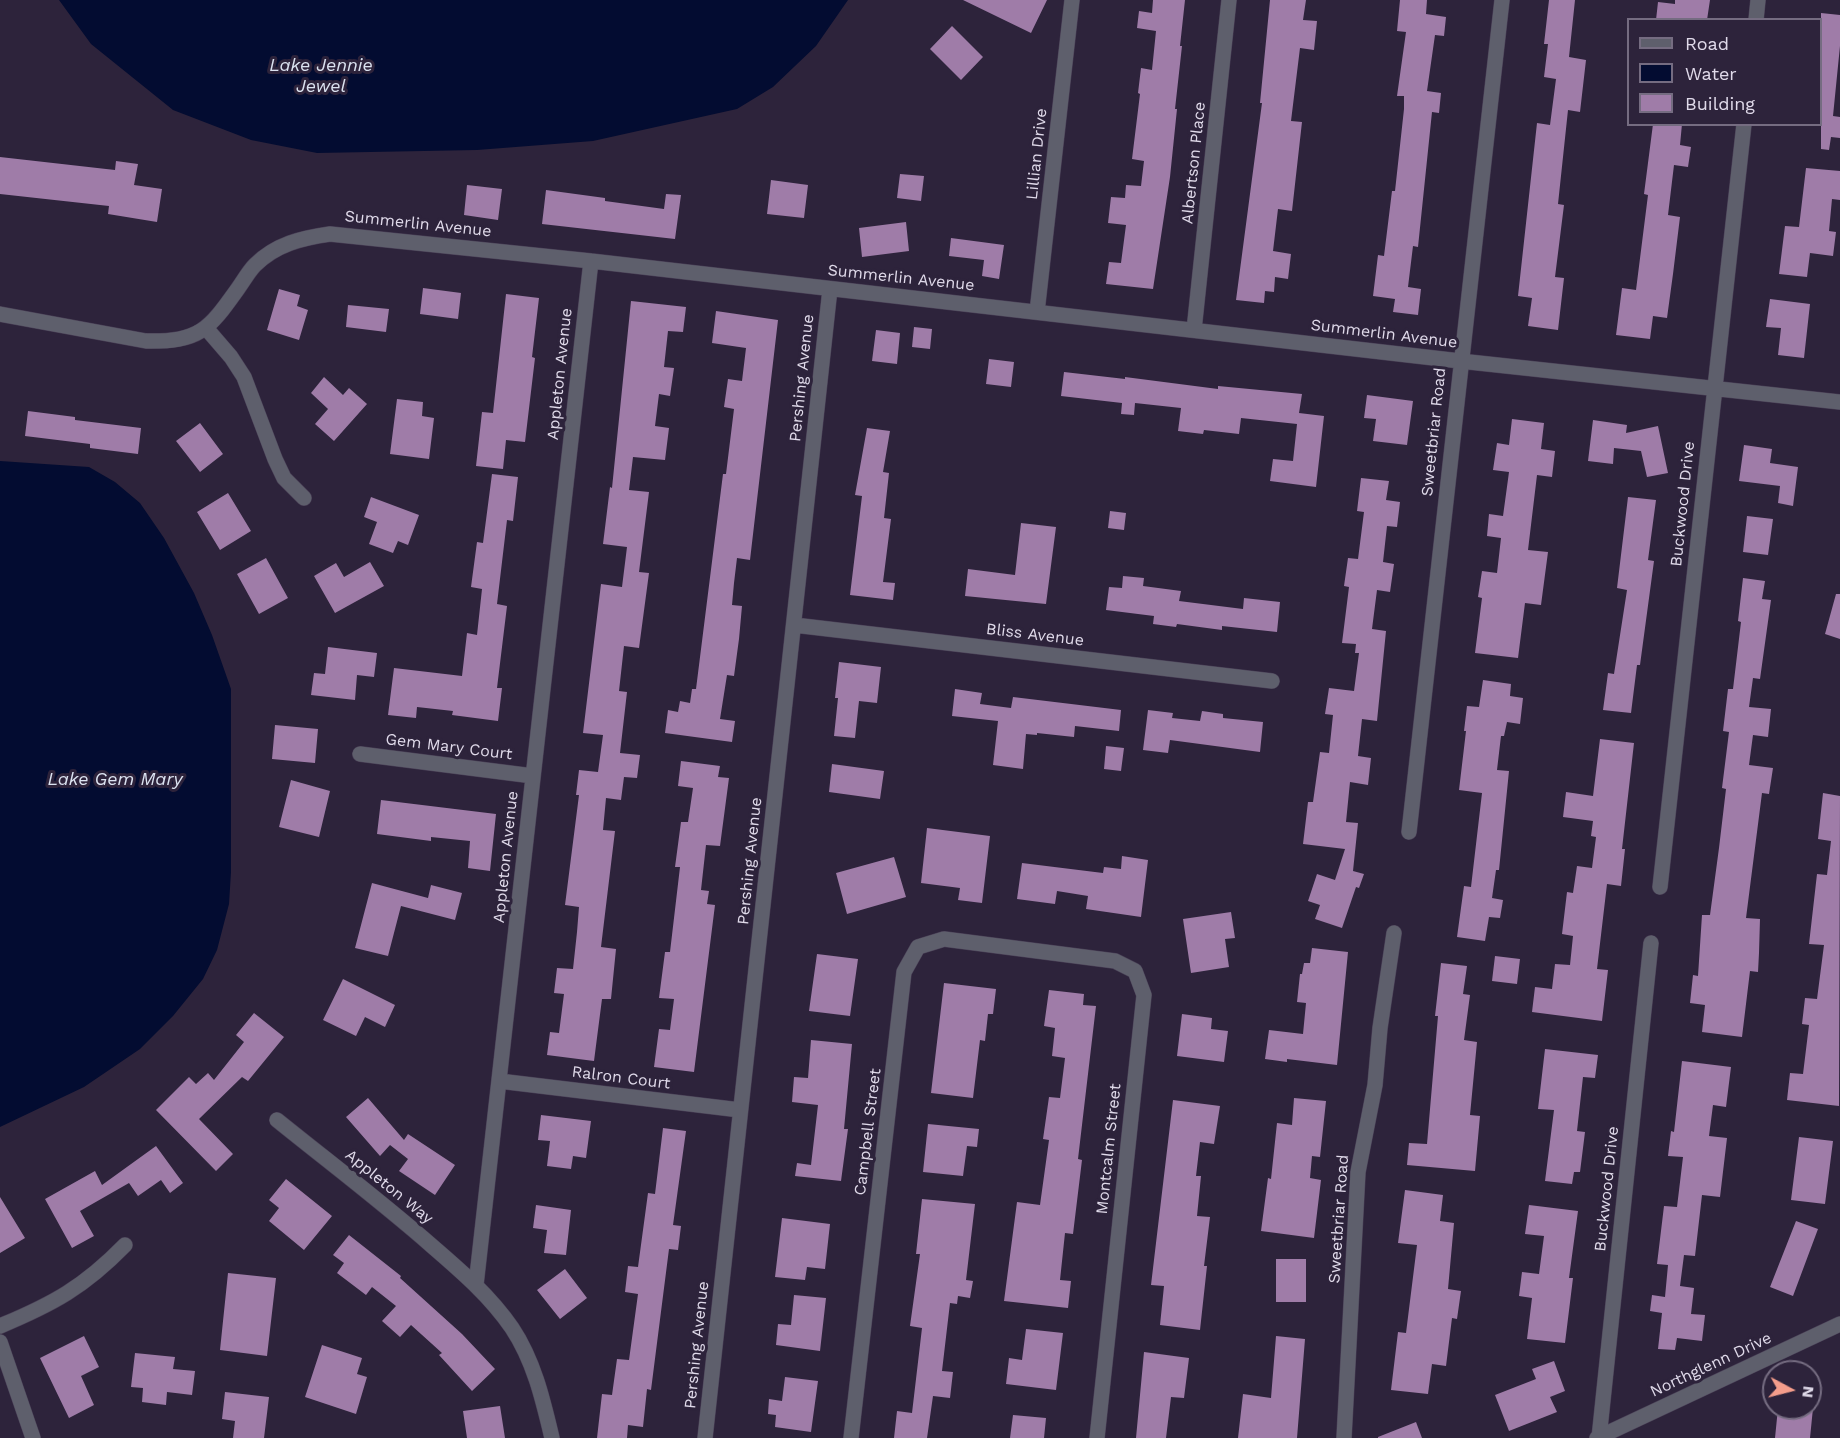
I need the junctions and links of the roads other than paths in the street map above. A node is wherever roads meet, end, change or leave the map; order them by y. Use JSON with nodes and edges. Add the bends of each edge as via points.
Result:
{"nodes":[{"id":1,"x":1072,"y":0,"type":"edge"},
{"id":2,"x":1229,"y":0,"type":"edge"},
{"id":3,"x":1502,"y":0,"type":"edge"},
{"id":4,"x":1758,"y":0,"type":"edge"},
{"id":5,"x":1756,"y":18,"type":"edge"},
{"id":6,"x":1744,"y":126,"type":"edge"},
{"id":7,"x":591,"y":261,"type":"junction"},
{"id":8,"x":830,"y":289,"type":"junction"},
{"id":9,"x":1037,"y":312,"type":"junction"},
{"id":10,"x":0,"y":314,"type":"edge"},
{"id":11,"x":207,"y":328,"type":"junction"},
{"id":12,"x":1194,"y":330,"type":"junction"},
{"id":13,"x":1460,"y":361,"type":"junction"},
{"id":14,"x":1714,"y":389,"type":"junction"},
{"id":15,"x":1840,"y":402,"type":"edge"},
{"id":16,"x":304,"y":498,"type":"dead end"},
{"id":17,"x":794,"y":625,"type":"junction"},
{"id":18,"x":1272,"y":681,"type":"dead end"},
{"id":19,"x":360,"y":754,"type":"dead end"},
{"id":20,"x":533,"y":776,"type":"junction"},
{"id":21,"x":1408,"y":832,"type":"dead end"},
{"id":22,"x":1660,"y":887,"type":"dead end"},
{"id":23,"x":1394,"y":933,"type":"dead end"},
{"id":24,"x":1651,"y":943,"type":"dead end"},
{"id":25,"x":1031,"y":951,"type":"joint"},
{"id":26,"x":499,"y":1081,"type":"junction"},
{"id":27,"x":740,"y":1110,"type":"junction"},
{"id":28,"x":277,"y":1120,"type":"dead end"},
{"id":29,"x":125,"y":1245,"type":"dead end"},
{"id":30,"x":476,"y":1284,"type":"junction"},
{"id":31,"x":1840,"y":1324,"type":"edge"},
{"id":32,"x":0,"y":1326,"type":"edge"},
{"id":33,"x":0,"y":1342,"type":"edge"},
{"id":34,"x":33,"y":1438,"type":"edge"},
{"id":35,"x":552,"y":1438,"type":"edge"},
{"id":36,"x":705,"y":1438,"type":"edge"},
{"id":37,"x":851,"y":1438,"type":"edge"},
{"id":38,"x":1097,"y":1438,"type":"edge"},
{"id":39,"x":1344,"y":1438,"type":"edge"},
{"id":40,"x":1598,"y":1438,"type":"edge"}],
"edges":[{"from":1,"to":9,"type":"street","name":"Lillian Drive"},
{"from":2,"to":12,"type":"street","name":"Albertson Place"},
{"from":3,"to":13,"type":"street","name":"Sweetbriar Road"},
{"from":4,"to":5,"type":"street"},
{"from":6,"to":14,"type":"street","name":"Buckwood Drive"},
{"from":7,"to":8,"type":"street","name":"Summerlin Avenue"},
{"from":7,"to":11,"type":"street","name":"Summerlin Avenue","via":[[357,236],[310,236],[275,249],[254,265]]},
{"from":7,"to":20,"type":"street","name":"Appleton Avenue"},
{"from":8,"to":9,"type":"street","name":"Summerlin Avenue"},
{"from":8,"to":17,"type":"street","name":"Pershing Avenue"},
{"from":9,"to":12,"type":"street","name":"Summerlin Avenue"},
{"from":10,"to":11,"type":"street","name":"Summerlin Avenue","via":[[146,341],[190,338]]},
{"from":11,"to":16,"type":"street","via":[[244,377],[284,478]]},
{"from":12,"to":13,"type":"street","name":"Summerlin Avenue"},
{"from":13,"to":14,"type":"street","name":"Summerlin Avenue"},
{"from":13,"to":21,"type":"street","name":"Sweetbriar Road"},
{"from":14,"to":15,"type":"street","name":"Summerlin Avenue"},
{"from":14,"to":22,"type":"street","name":"Buckwood Drive"},
{"from":17,"to":18,"type":"street","name":"Bliss Avenue"},
{"from":17,"to":27,"type":"street","name":"Pershing Avenue"},
{"from":19,"to":20,"type":"street","name":"Gem Mary Court"},
{"from":20,"to":26,"type":"street","name":"Appleton Avenue"},
{"from":23,"to":39,"type":"street","name":"Sweetbriar Road","via":[[1375,1085],[1358,1172]]},
{"from":24,"to":40,"type":"street","name":"Buckwood Drive"},
{"from":25,"to":37,"type":"street","name":"Campbell Street","via":[[944,939],[918,947],[904,972]]},
{"from":25,"to":38,"type":"street","name":"Montcalm Street","via":[[1115,961],[1135,971],[1144,995]]},
{"from":26,"to":27,"type":"street","name":"Ralron Court"},
{"from":26,"to":30,"type":"street","name":"Appleton Avenue"},
{"from":27,"to":36,"type":"street","name":"Pershing Avenue"},
{"from":28,"to":30,"type":"street","name":"Appleton Way"},
{"from":29,"to":32,"type":"street","via":[[74,1290],[40,1310]]},
{"from":30,"to":35,"type":"street","via":[[512,1327],[526,1353],[544,1401]]},
{"from":31,"to":40,"type":"street","name":"Northglenn Drive"},
{"from":33,"to":34,"type":"street"}]}
